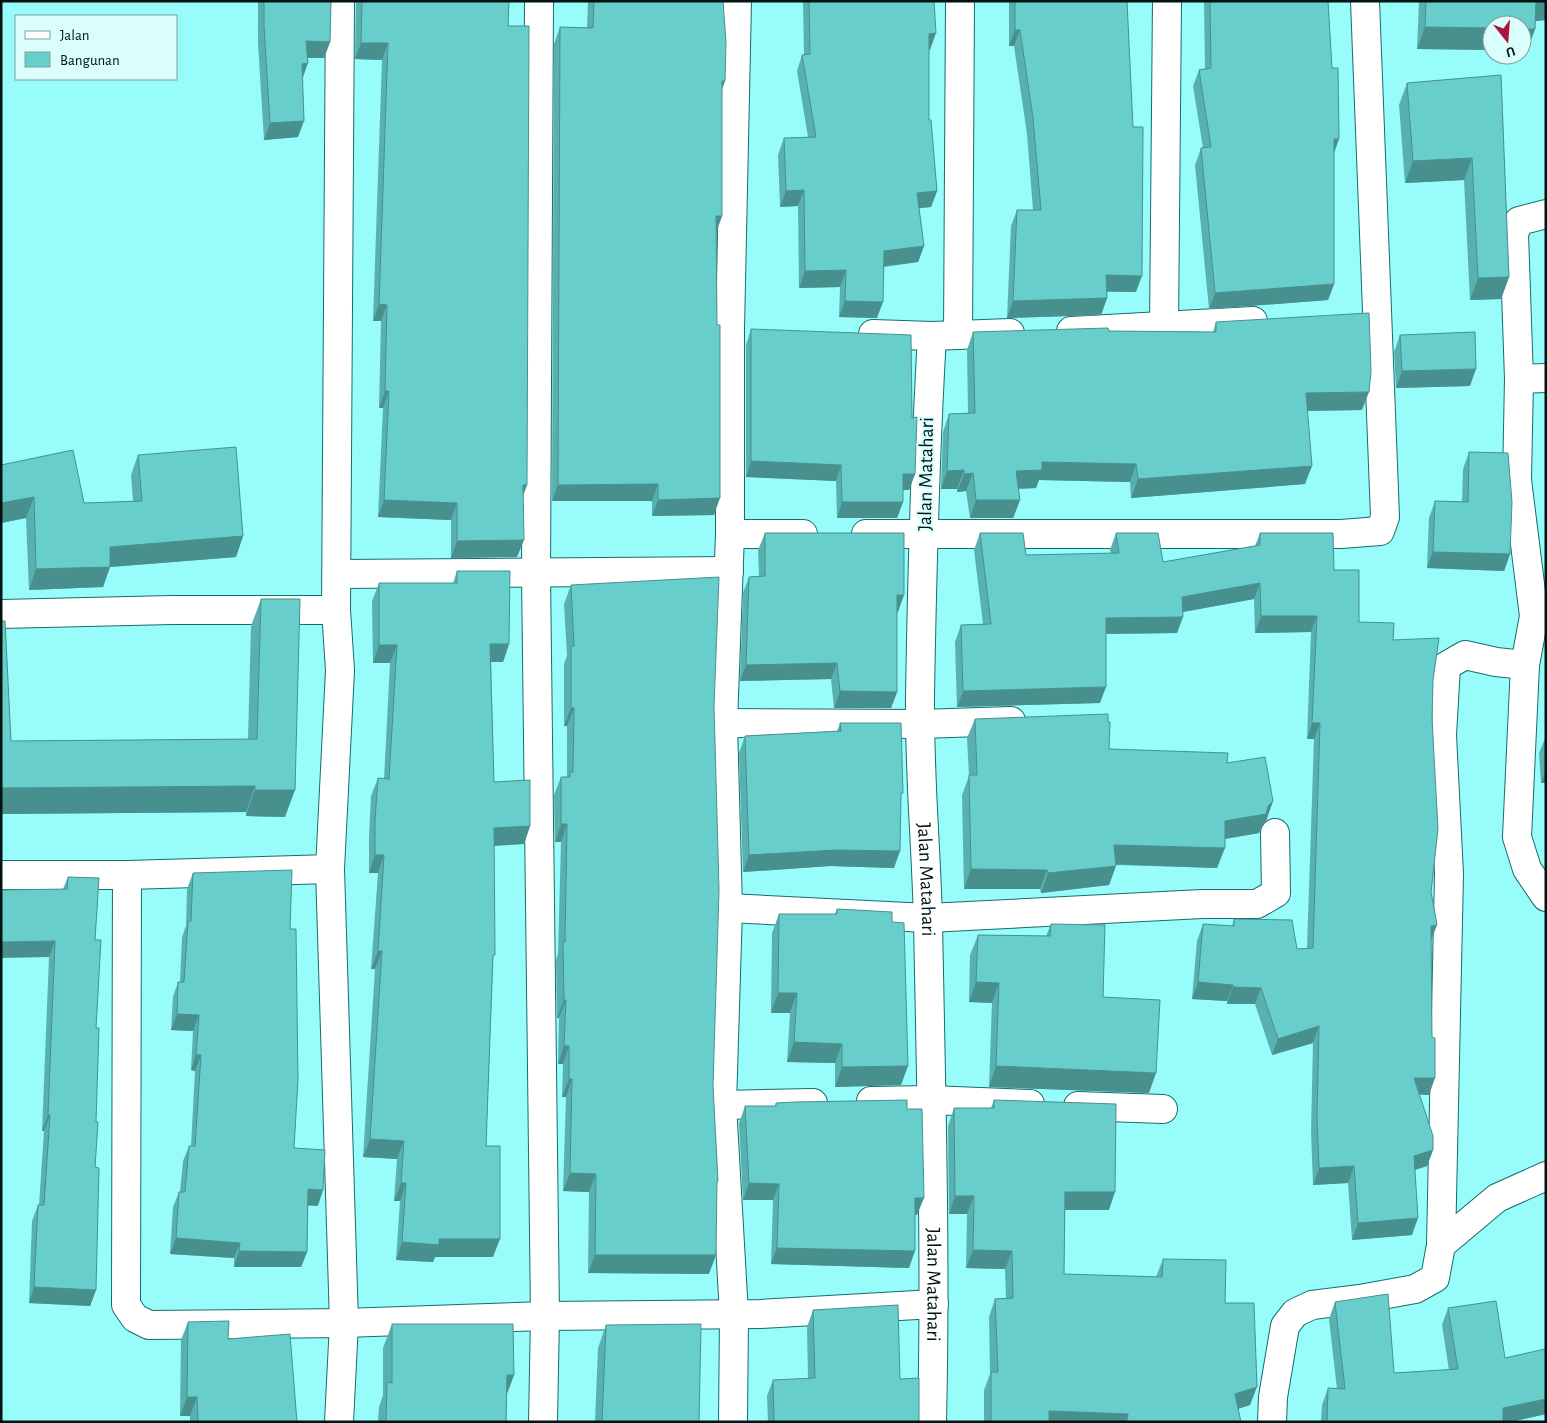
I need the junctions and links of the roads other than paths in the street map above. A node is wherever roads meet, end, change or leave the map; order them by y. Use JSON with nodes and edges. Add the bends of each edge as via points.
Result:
{"nodes":[{"id":1,"x":340,"y":1,"type":"edge"},
{"id":2,"x":538,"y":1,"type":"edge"},
{"id":3,"x":737,"y":1,"type":"edge"},
{"id":4,"x":960,"y":1,"type":"edge"},
{"id":5,"x":1167,"y":1,"type":"edge"},
{"id":6,"x":1365,"y":1,"type":"edge"},
{"id":7,"x":1546,"y":214,"type":"edge"},
{"id":8,"x":1349,"y":315,"type":"edge"},
{"id":9,"x":1378,"y":315,"type":"junction"},
{"id":10,"x":1281,"y":319,"type":"edge"},
{"id":11,"x":1164,"y":328,"type":"junction"},
{"id":12,"x":730,"y":329,"type":"junction"},
{"id":13,"x":758,"y":330,"type":"edge"},
{"id":14,"x":845,"y":333,"type":"edge"},
{"id":15,"x":945,"y":336,"type":"junction"},
{"id":16,"x":1518,"y":378,"type":"junction"},
{"id":17,"x":1546,"y":378,"type":"edge"},
{"id":18,"x":730,"y":534,"type":"junction"},
{"id":19,"x":925,"y":534,"type":"junction"},
{"id":20,"x":729,"y":571,"type":"junction"},
{"id":21,"x":536,"y":573,"type":"junction"},
{"id":22,"x":338,"y":574,"type":"junction"},
{"id":23,"x":336,"y":610,"type":"junction"},
{"id":24,"x":1,"y":614,"type":"edge"},
{"id":25,"x":1540,"y":616,"type":"edge"},
{"id":26,"x":1525,"y":665,"type":"junction"},
{"id":27,"x":1040,"y":720,"type":"edge"},
{"id":28,"x":723,"y":723,"type":"junction"},
{"id":29,"x":921,"y":724,"type":"junction"},
{"id":30,"x":1275,"y":833,"type":"dead end"},
{"id":31,"x":330,"y":869,"type":"junction"},
{"id":32,"x":1536,"y":871,"type":"edge"},
{"id":33,"x":128,"y":874,"type":"junction"},
{"id":34,"x":1,"y":875,"type":"edge"},
{"id":35,"x":1546,"y":897,"type":"edge"},
{"id":36,"x":728,"y":908,"type":"junction"},
{"id":37,"x":928,"y":918,"type":"junction"},
{"id":38,"x":930,"y":1100,"type":"junction"},
{"id":39,"x":722,"y":1105,"type":"junction"},
{"id":40,"x":1164,"y":1109,"type":"dead end"},
{"id":41,"x":1546,"y":1176,"type":"edge"},
{"id":42,"x":1441,"y":1245,"type":"junction"},
{"id":43,"x":934,"y":1304,"type":"junction"},
{"id":44,"x":734,"y":1314,"type":"junction"},
{"id":45,"x":545,"y":1316,"type":"junction"},
{"id":46,"x":344,"y":1324,"type":"junction"},
{"id":47,"x":339,"y":1422,"type":"edge"},
{"id":48,"x":543,"y":1422,"type":"edge"},
{"id":49,"x":732,"y":1422,"type":"edge"},
{"id":50,"x":932,"y":1422,"type":"edge"},
{"id":51,"x":1272,"y":1422,"type":"edge"}],
"edges":[{"from":1,"to":22,"type":"street"},
{"from":2,"to":21,"type":"street"},
{"from":3,"to":12,"type":"street"},
{"from":4,"to":15,"type":"street","name":"Jalan Matahari"},
{"from":5,"to":11,"type":"street"},
{"from":6,"to":9,"type":"street"},
{"from":7,"to":16,"type":"street","via":[[1519,221],[1514,234]]},
{"from":8,"to":9,"type":"street"},
{"from":9,"to":19,"type":"street","via":[[1385,517],[1380,531],[1341,534]]},
{"from":10,"to":11,"type":"street"},
{"from":11,"to":15,"type":"street"},
{"from":12,"to":13,"type":"street"},
{"from":12,"to":18,"type":"street"},
{"from":14,"to":15,"type":"street"},
{"from":15,"to":19,"type":"street","name":"Jalan Matahari","via":[[924,458]]},
{"from":16,"to":17,"type":"street"},
{"from":16,"to":25,"type":"street","via":[[1517,480]]},
{"from":18,"to":19,"type":"street"},
{"from":18,"to":20,"type":"street"},
{"from":19,"to":29,"type":"street","name":"Jalan Matahari"},
{"from":20,"to":21,"type":"street"},
{"from":20,"to":28,"type":"street"},
{"from":21,"to":22,"type":"street"},
{"from":21,"to":45,"type":"street"},
{"from":22,"to":23,"type":"street"},
{"from":23,"to":24,"type":"street"},
{"from":23,"to":31,"type":"street","via":[[340,670]]},
{"from":25,"to":26,"type":"street"},
{"from":26,"to":32,"type":"street","via":[[1517,837]]},
{"from":26,"to":42,"type":"street","via":[[1465,654],[1446,666],[1442,735],[1449,874]]},
{"from":27,"to":29,"type":"street"},
{"from":28,"to":29,"type":"street"},
{"from":28,"to":36,"type":"street"},
{"from":29,"to":37,"type":"street","name":"Jalan Matahari"},
{"from":30,"to":37,"type":"street","via":[[1276,893],[1257,904]]},
{"from":31,"to":33,"type":"street"},
{"from":31,"to":46,"type":"street"},
{"from":32,"to":35,"type":"street"},
{"from":33,"to":34,"type":"street"},
{"from":33,"to":46,"type":"street","via":[[126,1305],[135,1318],[149,1325]]},
{"from":36,"to":37,"type":"street"},
{"from":36,"to":39,"type":"street"},
{"from":37,"to":38,"type":"street","name":"Jalan Matahari"},
{"from":38,"to":39,"type":"street"},
{"from":38,"to":40,"type":"street"},
{"from":38,"to":43,"type":"street","name":"Jalan Matahari"},
{"from":39,"to":44,"type":"street"},
{"from":41,"to":42,"type":"street","via":[[1497,1198]]},
{"from":42,"to":51,"type":"street","via":[[1435,1278],[1415,1289],[1312,1304],[1296,1313],[1285,1326]]},
{"from":43,"to":44,"type":"street"},
{"from":43,"to":50,"type":"street","name":"Jalan Matahari"},
{"from":44,"to":45,"type":"street"},
{"from":44,"to":49,"type":"street"},
{"from":45,"to":46,"type":"street"},
{"from":45,"to":48,"type":"street"},
{"from":46,"to":47,"type":"street"}]}
